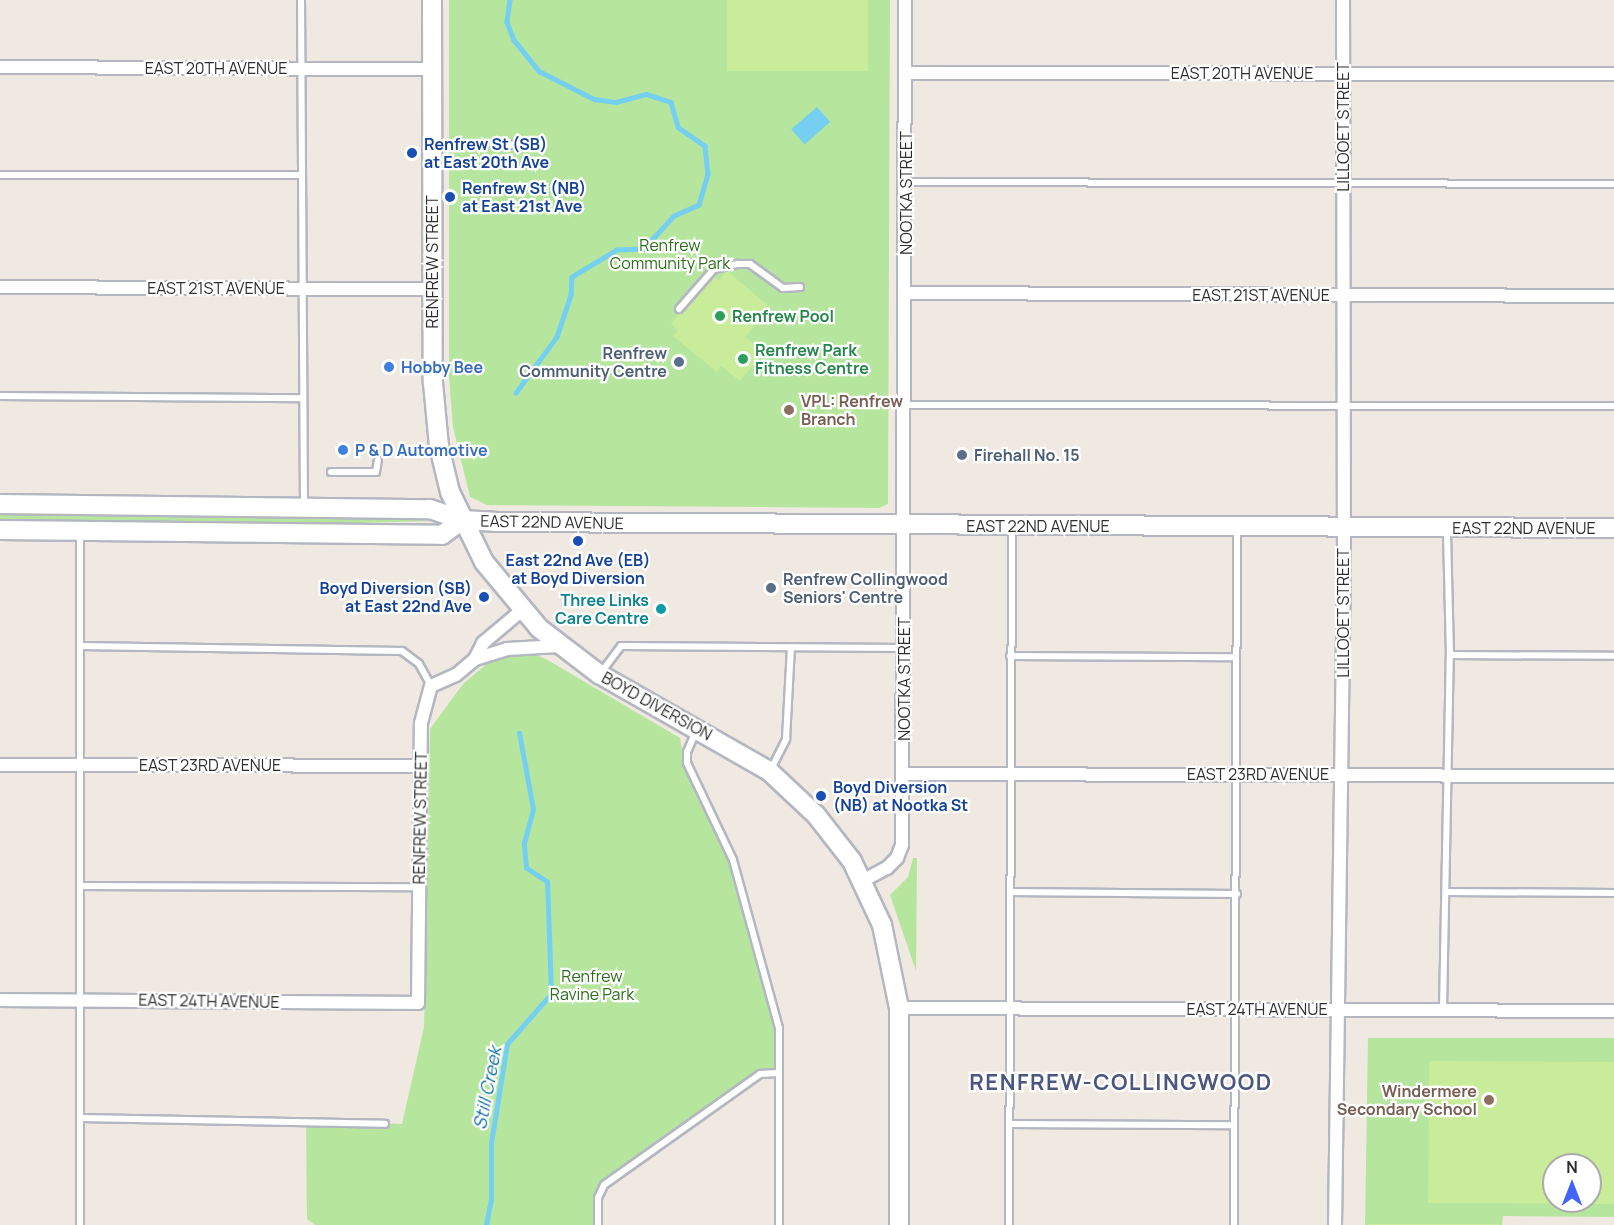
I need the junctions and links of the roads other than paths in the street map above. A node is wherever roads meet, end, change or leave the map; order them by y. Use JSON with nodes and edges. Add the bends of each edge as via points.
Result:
{"nodes":[{"id":1,"x":302,"y":0,"type":"edge"},
{"id":2,"x":432,"y":0,"type":"edge"},
{"id":3,"x":905,"y":0,"type":"edge"},
{"id":4,"x":1343,"y":0,"type":"edge"},
{"id":5,"x":0,"y":67,"type":"edge"},
{"id":6,"x":301,"y":68,"type":"junction"},
{"id":7,"x":432,"y":69,"type":"junction"},
{"id":8,"x":906,"y":73,"type":"junction"},
{"id":9,"x":1343,"y":73,"type":"junction"},
{"id":10,"x":1614,"y":74,"type":"edge"},
{"id":11,"x":493,"y":144,"type":"dead end"},
{"id":12,"x":526,"y":145,"type":"dead end"},
{"id":13,"x":0,"y":175,"type":"edge"},
{"id":14,"x":301,"y":175,"type":"junction"},
{"id":15,"x":906,"y":182,"type":"junction"},
{"id":16,"x":1343,"y":184,"type":"junction"},
{"id":17,"x":1614,"y":184,"type":"edge"},
{"id":18,"x":0,"y":287,"type":"edge"},
{"id":19,"x":800,"y":287,"type":"dead end"},
{"id":20,"x":302,"y":289,"type":"junction"},
{"id":21,"x":432,"y":289,"type":"junction"},
{"id":22,"x":907,"y":293,"type":"junction"},
{"id":23,"x":1343,"y":295,"type":"junction"},
{"id":24,"x":1614,"y":296,"type":"edge"},
{"id":25,"x":680,"y":309,"type":"dead end"},
{"id":26,"x":0,"y":396,"type":"edge"},
{"id":27,"x":303,"y":398,"type":"junction"},
{"id":28,"x":905,"y":405,"type":"junction"},
{"id":29,"x":1344,"y":405,"type":"junction"},
{"id":30,"x":1614,"y":406,"type":"edge"},
{"id":31,"x":378,"y":460,"type":"dead end"},
{"id":32,"x":331,"y":472,"type":"dead end"},
{"id":33,"x":0,"y":504,"type":"edge"},
{"id":34,"x":304,"y":507,"type":"junction"},
{"id":35,"x":462,"y":520,"type":"junction"},
{"id":36,"x":905,"y":525,"type":"junction"},
{"id":37,"x":1237,"y":526,"type":"junction"},
{"id":38,"x":1012,"y":527,"type":"junction"},
{"id":39,"x":1342,"y":527,"type":"junction"},
{"id":40,"x":1447,"y":528,"type":"junction"},
{"id":41,"x":1614,"y":528,"type":"edge"},
{"id":42,"x":0,"y":530,"type":"edge"},
{"id":43,"x":80,"y":531,"type":"junction"},
{"id":44,"x":522,"y":610,"type":"junction"},
{"id":45,"x":80,"y":646,"type":"junction"},
{"id":46,"x":560,"y":646,"type":"junction"},
{"id":47,"x":791,"y":647,"type":"junction"},
{"id":48,"x":904,"y":648,"type":"junction"},
{"id":49,"x":1450,"y":655,"type":"junction"},
{"id":50,"x":1614,"y":656,"type":"edge"},
{"id":51,"x":1010,"y":657,"type":"junction"},
{"id":52,"x":1235,"y":657,"type":"junction"},
{"id":53,"x":475,"y":659,"type":"junction"},
{"id":54,"x":599,"y":674,"type":"junction"},
{"id":55,"x":431,"y":686,"type":"junction"},
{"id":56,"x":698,"y":728,"type":"junction"},
{"id":57,"x":0,"y":765,"type":"edge"},
{"id":58,"x":82,"y":765,"type":"junction"},
{"id":59,"x":420,"y":765,"type":"junction"},
{"id":60,"x":770,"y":771,"type":"junction"},
{"id":61,"x":903,"y":774,"type":"junction"},
{"id":62,"x":1238,"y":774,"type":"junction"},
{"id":63,"x":1448,"y":774,"type":"junction"},
{"id":64,"x":1010,"y":775,"type":"junction"},
{"id":65,"x":1342,"y":775,"type":"junction"},
{"id":66,"x":1614,"y":776,"type":"edge"},
{"id":67,"x":864,"y":880,"type":"junction"},
{"id":68,"x":82,"y":886,"type":"junction"},
{"id":69,"x":419,"y":887,"type":"junction"},
{"id":70,"x":1010,"y":892,"type":"junction"},
{"id":71,"x":1446,"y":892,"type":"junction"},
{"id":72,"x":1614,"y":893,"type":"edge"},
{"id":73,"x":1237,"y":894,"type":"junction"},
{"id":74,"x":80,"y":999,"type":"junction"},
{"id":75,"x":0,"y":1000,"type":"edge"},
{"id":76,"x":418,"y":1003,"type":"joint"},
{"id":77,"x":899,"y":1008,"type":"junction"},
{"id":78,"x":1237,"y":1008,"type":"junction"},
{"id":79,"x":1009,"y":1009,"type":"junction"},
{"id":80,"x":1338,"y":1009,"type":"junction"},
{"id":81,"x":1443,"y":1010,"type":"junction"},
{"id":82,"x":1614,"y":1011,"type":"edge"},
{"id":83,"x":778,"y":1073,"type":"junction"},
{"id":84,"x":81,"y":1118,"type":"junction"},
{"id":85,"x":385,"y":1124,"type":"dead end"},
{"id":86,"x":1011,"y":1125,"type":"junction"},
{"id":87,"x":1234,"y":1125,"type":"junction"},
{"id":88,"x":80,"y":1225,"type":"edge"},
{"id":89,"x":598,"y":1225,"type":"edge"},
{"id":90,"x":779,"y":1225,"type":"edge"},
{"id":91,"x":899,"y":1225,"type":"edge"},
{"id":92,"x":1009,"y":1225,"type":"edge"},
{"id":93,"x":1234,"y":1225,"type":"edge"},
{"id":94,"x":1335,"y":1225,"type":"edge"}],
"edges":[{"from":1,"to":6,"type":"lane"},
{"from":2,"to":7,"type":"street","name":"RENFREW STREET"},
{"from":3,"to":8,"type":"street","name":"NOOTKA STREET"},
{"from":4,"to":9,"type":"street","name":"LILLOOET STREET"},
{"from":5,"to":6,"type":"street","name":"EAST 20TH AVENUE"},
{"from":6,"to":7,"type":"street","name":"EAST 20TH AVENUE"},
{"from":6,"to":14,"type":"lane"},
{"from":7,"to":21,"type":"street","name":"RENFREW STREET"},
{"from":8,"to":9,"type":"street","name":"EAST 20TH AVENUE"},
{"from":8,"to":15,"type":"street","name":"NOOTKA STREET"},
{"from":9,"to":10,"type":"street","name":"EAST 20TH AVENUE"},
{"from":9,"to":16,"type":"street","name":"LILLOOET STREET"},
{"from":11,"to":12,"type":"lane"},
{"from":13,"to":14,"type":"lane"},
{"from":14,"to":20,"type":"lane"},
{"from":15,"to":16,"type":"lane"},
{"from":15,"to":22,"type":"street","name":"NOOTKA STREET"},
{"from":16,"to":17,"type":"lane"},
{"from":16,"to":23,"type":"street","name":"LILLOOET STREET"},
{"from":18,"to":20,"type":"street","name":"EAST 21ST AVENUE"},
{"from":19,"to":25,"type":"lane","via":[[783,288],[750,264],[738,264],[714,269]]},
{"from":20,"to":21,"type":"street","name":"EAST 21ST AVENUE"},
{"from":20,"to":27,"type":"lane"},
{"from":21,"to":35,"type":"street","name":"RENFREW STREET","via":[[435,414],[448,484]]},
{"from":22,"to":23,"type":"street","name":"EAST 21ST AVENUE"},
{"from":22,"to":28,"type":"street","name":"NOOTKA STREET"},
{"from":23,"to":24,"type":"street","name":"EAST 21ST AVENUE"},
{"from":23,"to":29,"type":"street","name":"LILLOOET STREET"},
{"from":26,"to":27,"type":"lane"},
{"from":27,"to":34,"type":"lane"},
{"from":28,"to":29,"type":"lane"},
{"from":28,"to":36,"type":"street","name":"NOOTKA STREET"},
{"from":29,"to":30,"type":"lane"},
{"from":29,"to":39,"type":"street","name":"LILLOOET STREET"},
{"from":31,"to":32,"type":"lane","via":[[376,472]]},
{"from":33,"to":34,"type":"street","name":"EAST 22ND AVENUE"},
{"from":34,"to":35,"type":"street","name":"EAST 22ND AVENUE","via":[[430,509]]},
{"from":35,"to":36,"type":"street","name":"EAST 22ND AVENUE"},
{"from":35,"to":43,"type":"street","name":"EAST 22ND AVENUE","via":[[442,535]]},
{"from":35,"to":44,"type":"street","name":"BOYD DIVERSION","via":[[484,562]]},
{"from":36,"to":38,"type":"street","name":"EAST 22ND AVENUE"},
{"from":36,"to":48,"type":"street","name":"NOOTKA STREET"},
{"from":37,"to":38,"type":"street","name":"EAST 22ND AVENUE"},
{"from":37,"to":39,"type":"street","name":"EAST 22ND AVENUE"},
{"from":37,"to":52,"type":"lane"},
{"from":38,"to":51,"type":"lane"},
{"from":39,"to":40,"type":"street","name":"EAST 22ND AVENUE"},
{"from":39,"to":65,"type":"street","name":"LILLOOET STREET"},
{"from":40,"to":41,"type":"street","name":"EAST 22ND AVENUE"},
{"from":40,"to":49,"type":"lane"},
{"from":42,"to":43,"type":"street","name":"EAST 22ND AVENUE"},
{"from":43,"to":45,"type":"lane"},
{"from":44,"to":46,"type":"street","name":"BOYD DIVERSION"},
{"from":44,"to":53,"type":"street","via":[[483,643]]},
{"from":45,"to":55,"type":"lane","via":[[402,651],[419,664]]},
{"from":45,"to":58,"type":"lane"},
{"from":46,"to":53,"type":"street","via":[[507,649]]},
{"from":46,"to":54,"type":"street","name":"BOYD DIVERSION"},
{"from":47,"to":48,"type":"lane"},
{"from":47,"to":54,"type":"lane","via":[[621,646]]},
{"from":47,"to":60,"type":"lane","via":[[786,739]]},
{"from":48,"to":61,"type":"street","name":"NOOTKA STREET"},
{"from":49,"to":50,"type":"lane"},
{"from":49,"to":63,"type":"lane"},
{"from":51,"to":52,"type":"lane"},
{"from":51,"to":64,"type":"lane"},
{"from":52,"to":62,"type":"lane"},
{"from":53,"to":55,"type":"street","via":[[456,675]]},
{"from":54,"to":56,"type":"street","name":"BOYD DIVERSION"},
{"from":55,"to":59,"type":"street","name":"RENFREW STREET","via":[[420,723]]},
{"from":56,"to":60,"type":"street","name":"BOYD DIVERSION"},
{"from":56,"to":83,"type":"lane","via":[[687,752],[687,763],[733,860],[779,1028]]},
{"from":57,"to":58,"type":"street","name":"EAST 23RD AVENUE"},
{"from":58,"to":59,"type":"street","name":"EAST 23RD AVENUE"},
{"from":58,"to":68,"type":"lane"},
{"from":59,"to":69,"type":"street","name":"RENFREW STREET"},
{"from":60,"to":67,"type":"street","name":"BOYD DIVERSION","via":[[816,814]]},
{"from":61,"to":64,"type":"street","name":"EAST 23RD AVENUE"},
{"from":61,"to":67,"type":"street","name":"NOOTKA STREET","via":[[902,845],[897,858]]},
{"from":62,"to":64,"type":"street","name":"EAST 23RD AVENUE"},
{"from":62,"to":65,"type":"street","name":"EAST 23RD AVENUE"},
{"from":62,"to":73,"type":"lane"},
{"from":63,"to":65,"type":"street","name":"EAST 23RD AVENUE"},
{"from":63,"to":66,"type":"street","name":"EAST 23RD AVENUE"},
{"from":63,"to":71,"type":"lane"},
{"from":64,"to":70,"type":"lane"},
{"from":65,"to":80,"type":"street","name":"LILLOOET STREET"},
{"from":67,"to":77,"type":"street","via":[[882,925]]},
{"from":68,"to":69,"type":"lane"},
{"from":68,"to":74,"type":"lane"},
{"from":69,"to":76,"type":"street","name":"RENFREW STREET"},
{"from":70,"to":73,"type":"lane"},
{"from":70,"to":79,"type":"lane"},
{"from":71,"to":72,"type":"lane"},
{"from":71,"to":81,"type":"lane"},
{"from":73,"to":78,"type":"lane"},
{"from":74,"to":75,"type":"street","name":"EAST 24TH AVENUE"},
{"from":74,"to":76,"type":"street","name":"EAST 24TH AVENUE"},
{"from":74,"to":84,"type":"lane"},
{"from":77,"to":79,"type":"street","name":"EAST 24TH AVENUE"},
{"from":77,"to":91,"type":"street"},
{"from":78,"to":79,"type":"street","name":"EAST 24TH AVENUE"},
{"from":78,"to":80,"type":"street","name":"EAST 24TH AVENUE"},
{"from":78,"to":87,"type":"lane"},
{"from":79,"to":86,"type":"lane"},
{"from":80,"to":81,"type":"street","name":"EAST 24TH AVENUE"},
{"from":80,"to":94,"type":"street","name":"LILLOOET STREET"},
{"from":81,"to":82,"type":"street","name":"EAST 24TH AVENUE"},
{"from":83,"to":89,"type":"lane","via":[[760,1074],[604,1185],[598,1198]]},
{"from":83,"to":90,"type":"lane"},
{"from":84,"to":85,"type":"lane"},
{"from":84,"to":88,"type":"lane"},
{"from":86,"to":87,"type":"lane"},
{"from":86,"to":92,"type":"lane"},
{"from":87,"to":93,"type":"lane"}]}
